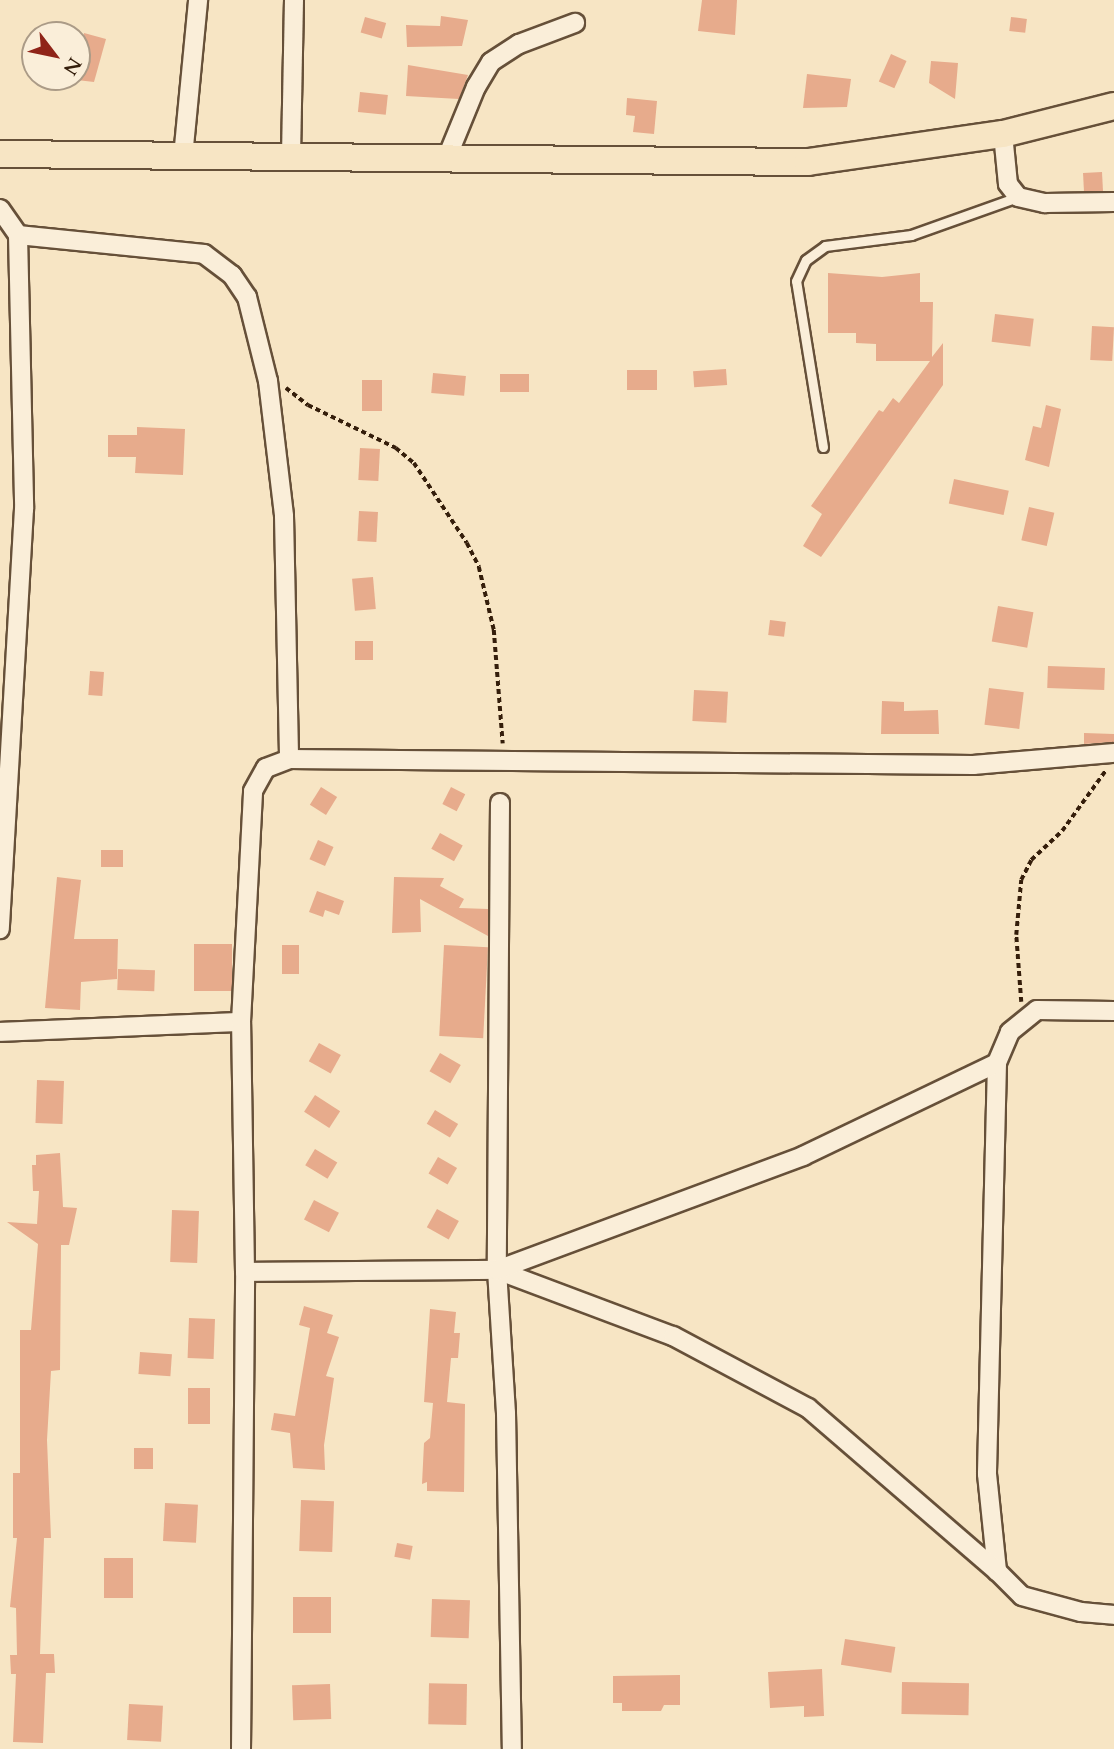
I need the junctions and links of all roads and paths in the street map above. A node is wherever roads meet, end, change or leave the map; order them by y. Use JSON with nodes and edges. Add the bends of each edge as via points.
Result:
{"nodes":[{"id":1,"x":198,"y":0,"type":"edge"},
{"id":2,"x":294,"y":0,"type":"edge"},
{"id":3,"x":575,"y":23,"type":"dead end"},
{"id":4,"x":1114,"y":106,"type":"edge"},
{"id":5,"x":1003,"y":134,"type":"junction"},
{"id":6,"x":0,"y":153,"type":"edge"},
{"id":7,"x":291,"y":156,"type":"junction"},
{"id":8,"x":183,"y":157,"type":"junction"},
{"id":9,"x":446,"y":160,"type":"junction"},
{"id":10,"x":1018,"y":197,"type":"junction"},
{"id":11,"x":1114,"y":202,"type":"edge"},
{"id":12,"x":0,"y":209,"type":"edge"},
{"id":13,"x":18,"y":235,"type":"junction"},
{"id":14,"x":268,"y":381,"type":"junction"},
{"id":15,"x":823,"y":447,"type":"dead end"},
{"id":16,"x":289,"y":759,"type":"junction"},
{"id":17,"x":504,"y":759,"type":"junction"},
{"id":18,"x":1111,"y":760,"type":"edge"},
{"id":19,"x":500,"y":803,"type":"dead end"},
{"id":20,"x":0,"y":929,"type":"edge"},
{"id":21,"x":1114,"y":1011,"type":"edge"},
{"id":22,"x":1022,"y":1019,"type":"junction"},
{"id":23,"x":241,"y":1022,"type":"junction"},
{"id":24,"x":0,"y":1032,"type":"edge"},
{"id":25,"x":997,"y":1063,"type":"junction"},
{"id":26,"x":497,"y":1270,"type":"junction"},
{"id":27,"x":245,"y":1272,"type":"junction"},
{"id":28,"x":997,"y":1571,"type":"junction"},
{"id":29,"x":1114,"y":1615,"type":"edge"},
{"id":30,"x":241,"y":1749,"type":"edge"},
{"id":31,"x":512,"y":1749,"type":"edge"}],
"edges":[{"from":1,"to":8,"type":"street"},
{"from":2,"to":7,"type":"street"},
{"from":3,"to":9,"type":"street","via":[[519,44],[491,62]]},
{"from":4,"to":5,"type":"main road"},
{"from":5,"to":9,"type":"main road","via":[[808,162]]},
{"from":5,"to":10,"type":"street","via":[[1008,184]]},
{"from":6,"to":8,"type":"main road"},
{"from":7,"to":8,"type":"main road"},
{"from":7,"to":9,"type":"main road"},
{"from":10,"to":11,"type":"street","via":[[1045,203]]},
{"from":10,"to":15,"type":"lane","via":[[911,234],[825,246],[806,260],[796,281]]},
{"from":12,"to":13,"type":"street"},
{"from":13,"to":14,"type":"street","via":[[204,254],[216,260],[247,297]]},
{"from":13,"to":20,"type":"street","via":[[24,509]]},
{"from":14,"to":16,"type":"street","via":[[284,516]]},
{"from":14,"to":17,"type":"path","via":[[396,448],[414,463],[467,543],[479,566],[494,630]]},
{"from":16,"to":17,"type":"street"},
{"from":16,"to":23,"type":"street","via":[[265,768],[253,791]]},
{"from":17,"to":18,"type":"street","via":[[973,765]]},
{"from":18,"to":22,"type":"path","via":[[1062,831],[1031,860],[1021,880],[1016,935]]},
{"from":19,"to":26,"type":"street"},
{"from":21,"to":22,"type":"street","via":[[1037,1010]]},
{"from":22,"to":25,"type":"street","via":[[1010,1032]]},
{"from":23,"to":24,"type":"street"},
{"from":23,"to":27,"type":"street"},
{"from":25,"to":26,"type":"street","via":[[803,1156]]},
{"from":25,"to":28,"type":"street","via":[[986,1474]]},
{"from":26,"to":27,"type":"street"},
{"from":26,"to":28,"type":"street","via":[[673,1336],[808,1408]]},
{"from":26,"to":31,"type":"street","via":[[506,1413]]},
{"from":27,"to":30,"type":"street"},
{"from":28,"to":29,"type":"street","via":[[1021,1596],[1081,1612]]}]}
